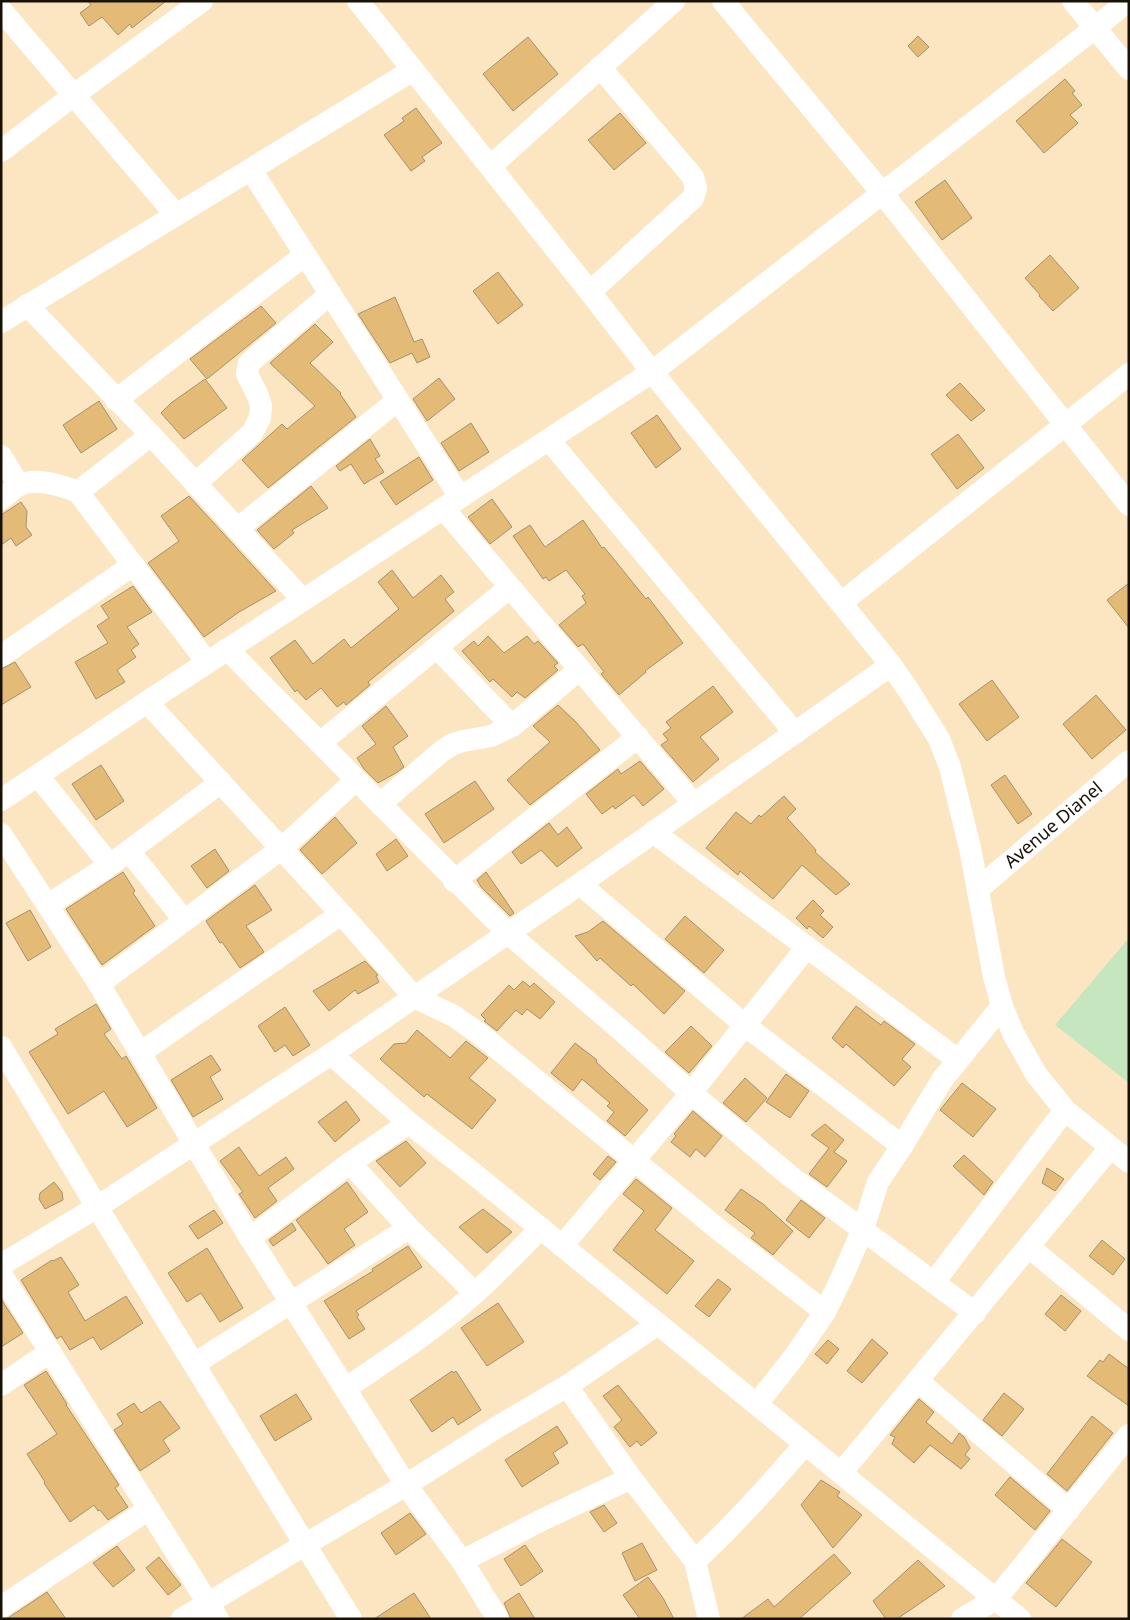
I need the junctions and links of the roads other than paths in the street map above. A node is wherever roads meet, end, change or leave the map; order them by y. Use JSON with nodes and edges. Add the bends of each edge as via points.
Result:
{"nodes":[{"id":1,"x":202,"y":1,"type":"edge"},
{"id":2,"x":358,"y":1,"type":"edge"},
{"id":3,"x":674,"y":1,"type":"edge"},
{"id":4,"x":723,"y":1,"type":"edge"},
{"id":5,"x":1073,"y":1,"type":"edge"},
{"id":6,"x":1128,"y":1,"type":"edge"},
{"id":7,"x":1,"y":10,"type":"edge"},
{"id":8,"x":1095,"y":28,"type":"junction"},
{"id":9,"x":600,"y":67,"type":"junction"},
{"id":10,"x":1129,"y":69,"type":"edge"},
{"id":11,"x":413,"y":70,"type":"junction"},
{"id":12,"x":74,"y":95,"type":"junction"},
{"id":13,"x":1,"y":151,"type":"edge"},
{"id":14,"x":490,"y":166,"type":"junction"},
{"id":15,"x":251,"y":170,"type":"junction"},
{"id":16,"x":883,"y":194,"type":"junction"},
{"id":17,"x":176,"y":215,"type":"junction"},
{"id":18,"x":305,"y":255,"type":"junction"},
{"id":19,"x":590,"y":292,"type":"junction"},
{"id":20,"x":330,"y":294,"type":"junction"},
{"id":21,"x":27,"y":305,"type":"junction"},
{"id":22,"x":1,"y":322,"type":"edge"},
{"id":23,"x":652,"y":372,"type":"junction"},
{"id":24,"x":1129,"y":374,"type":"edge"},
{"id":25,"x":116,"y":400,"type":"junction"},
{"id":26,"x":398,"y":400,"type":"junction"},
{"id":27,"x":1065,"y":424,"type":"junction"},
{"id":28,"x":151,"y":435,"type":"junction"},
{"id":29,"x":548,"y":440,"type":"junction"},
{"id":30,"x":1,"y":456,"type":"edge"},
{"id":31,"x":195,"y":484,"type":"junction"},
{"id":32,"x":20,"y":485,"type":"junction"},
{"id":33,"x":78,"y":492,"type":"junction"},
{"id":34,"x":1,"y":499,"type":"edge"},
{"id":35,"x":452,"y":503,"type":"junction"},
{"id":36,"x":1129,"y":505,"type":"edge"},
{"id":37,"x":237,"y":529,"type":"junction"},
{"id":38,"x":133,"y":565,"type":"junction"},
{"id":39,"x":510,"y":587,"type":"junction"},
{"id":40,"x":303,"y":600,"type":"junction"},
{"id":41,"x":841,"y":603,"type":"junction"},
{"id":42,"x":436,"y":648,"type":"junction"},
{"id":43,"x":228,"y":649,"type":"junction"},
{"id":44,"x":1,"y":656,"type":"edge"},
{"id":45,"x":207,"y":662,"type":"junction"},
{"id":46,"x":891,"y":665,"type":"junction"},
{"id":47,"x":580,"y":669,"type":"junction"},
{"id":48,"x":146,"y":702,"type":"junction"},
{"id":49,"x":512,"y":726,"type":"junction"},
{"id":50,"x":795,"y":733,"type":"junction"},
{"id":51,"x":638,"y":737,"type":"junction"},
{"id":52,"x":320,"y":743,"type":"junction"},
{"id":53,"x":1129,"y":761,"type":"edge"},
{"id":54,"x":38,"y":776,"type":"junction"},
{"id":55,"x":356,"y":780,"type":"junction"},
{"id":56,"x":221,"y":782,"type":"junction"},
{"id":57,"x":1,"y":800,"type":"edge"},
{"id":58,"x":380,"y":804,"type":"junction"},
{"id":59,"x":694,"y":804,"type":"junction"},
{"id":60,"x":653,"y":832,"type":"junction"},
{"id":61,"x":1,"y":834,"type":"edge"},
{"id":62,"x":281,"y":848,"type":"junction"},
{"id":63,"x":129,"y":851,"type":"junction"},
{"id":64,"x":110,"y":865,"type":"junction"},
{"id":65,"x":454,"y":881,"type":"junction"},
{"id":66,"x":580,"y":884,"type":"junction"},
{"id":67,"x":978,"y":889,"type":"junction"},
{"id":68,"x":48,"y":905,"type":"junction"},
{"id":69,"x":341,"y":914,"type":"junction"},
{"id":70,"x":184,"y":920,"type":"junction"},
{"id":71,"x":508,"y":933,"type":"junction"},
{"id":72,"x":807,"y":947,"type":"junction"},
{"id":73,"x":98,"y":984,"type":"junction"},
{"id":74,"x":414,"y":997,"type":"junction"},
{"id":75,"x":1002,"y":1006,"type":"junction"},
{"id":76,"x":746,"y":1026,"type":"junction"},
{"id":77,"x":1,"y":1047,"type":"edge"},
{"id":78,"x":140,"y":1053,"type":"junction"},
{"id":79,"x":331,"y":1054,"type":"junction"},
{"id":80,"x":958,"y":1060,"type":"junction"},
{"id":81,"x":691,"y":1094,"type":"junction"},
{"id":82,"x":1064,"y":1110,"type":"junction"},
{"id":83,"x":409,"y":1123,"type":"junction"},
{"id":84,"x":194,"y":1143,"type":"junction"},
{"id":85,"x":902,"y":1146,"type":"junction"},
{"id":86,"x":1110,"y":1148,"type":"junction"},
{"id":87,"x":634,"y":1161,"type":"junction"},
{"id":88,"x":1129,"y":1162,"type":"edge"},
{"id":89,"x":350,"y":1163,"type":"junction"},
{"id":90,"x":97,"y":1207,"type":"junction"},
{"id":91,"x":409,"y":1228,"type":"junction"},
{"id":92,"x":541,"y":1228,"type":"junction"},
{"id":93,"x":864,"y":1229,"type":"junction"},
{"id":94,"x":250,"y":1238,"type":"junction"},
{"id":95,"x":562,"y":1246,"type":"junction"},
{"id":96,"x":1029,"y":1247,"type":"junction"},
{"id":97,"x":1,"y":1265,"type":"edge"},
{"id":98,"x":1,"y":1274,"type":"edge"},
{"id":99,"x":934,"y":1282,"type":"junction"},
{"id":100,"x":475,"y":1293,"type":"junction"},
{"id":101,"x":292,"y":1302,"type":"junction"},
{"id":102,"x":825,"y":1312,"type":"junction"},
{"id":103,"x":975,"y":1313,"type":"junction"},
{"id":104,"x":658,"y":1324,"type":"junction"},
{"id":105,"x":1129,"y":1330,"type":"edge"},
{"id":106,"x":50,"y":1352,"type":"junction"},
{"id":107,"x":194,"y":1364,"type":"junction"},
{"id":108,"x":918,"y":1381,"type":"junction"},
{"id":109,"x":1,"y":1385,"type":"edge"},
{"id":110,"x":567,"y":1386,"type":"junction"},
{"id":111,"x":346,"y":1388,"type":"junction"},
{"id":112,"x":757,"y":1404,"type":"junction"},
{"id":113,"x":1129,"y":1435,"type":"edge"},
{"id":114,"x":805,"y":1444,"type":"junction"},
{"id":115,"x":841,"y":1473,"type":"junction"},
{"id":116,"x":631,"y":1478,"type":"junction"},
{"id":117,"x":406,"y":1485,"type":"junction"},
{"id":118,"x":149,"y":1509,"type":"junction"},
{"id":119,"x":1070,"y":1510,"type":"junction"},
{"id":120,"x":306,"y":1544,"type":"junction"},
{"id":121,"x":462,"y":1561,"type":"junction"},
{"id":122,"x":695,"y":1561,"type":"junction"},
{"id":123,"x":996,"y":1599,"type":"junction"},
{"id":124,"x":1,"y":1608,"type":"edge"},
{"id":125,"x":213,"y":1611,"type":"edge"},
{"id":126,"x":182,"y":1619,"type":"edge"},
{"id":127,"x":351,"y":1619,"type":"edge"},
{"id":128,"x":498,"y":1619,"type":"edge"},
{"id":129,"x":709,"y":1619,"type":"edge"},
{"id":130,"x":962,"y":1619,"type":"edge"},
{"id":131,"x":1020,"y":1619,"type":"edge"}],
"edges":[{"from":1,"to":12,"type":"street"},
{"from":2,"to":11,"type":"street"},
{"from":3,"to":9,"type":"street"},
{"from":4,"to":16,"type":"street"},
{"from":5,"to":8,"type":"street"},
{"from":6,"to":8,"type":"street"},
{"from":7,"to":12,"type":"street"},
{"from":8,"to":10,"type":"street"},
{"from":8,"to":16,"type":"street"},
{"from":9,"to":14,"type":"street"},
{"from":9,"to":19,"type":"street","via":[[692,178],[696,188],[693,198]]},
{"from":11,"to":14,"type":"street"},
{"from":11,"to":15,"type":"street"},
{"from":12,"to":13,"type":"street"},
{"from":12,"to":17,"type":"street"},
{"from":14,"to":19,"type":"street"},
{"from":15,"to":17,"type":"street"},
{"from":15,"to":18,"type":"street"},
{"from":16,"to":23,"type":"street"},
{"from":16,"to":27,"type":"street"},
{"from":17,"to":21,"type":"street"},
{"from":18,"to":20,"type":"street"},
{"from":18,"to":25,"type":"street"},
{"from":19,"to":23,"type":"street"},
{"from":20,"to":26,"type":"street"},
{"from":20,"to":31,"type":"street","via":[[249,362],[247,374],[258,396],[260,418],[252,433]]},
{"from":21,"to":22,"type":"street"},
{"from":21,"to":25,"type":"street"},
{"from":23,"to":29,"type":"street"},
{"from":23,"to":41,"type":"street"},
{"from":24,"to":27,"type":"street"},
{"from":25,"to":28,"type":"street"},
{"from":26,"to":35,"type":"street"},
{"from":26,"to":37,"type":"street"},
{"from":27,"to":36,"type":"street"},
{"from":27,"to":41,"type":"street"},
{"from":28,"to":31,"type":"street"},
{"from":28,"to":33,"type":"street"},
{"from":29,"to":35,"type":"street"},
{"from":29,"to":50,"type":"street"},
{"from":30,"to":32,"type":"street"},
{"from":31,"to":37,"type":"street"},
{"from":32,"to":33,"type":"street","via":[[28,482],[47,484]]},
{"from":32,"to":34,"type":"street"},
{"from":33,"to":38,"type":"street"},
{"from":35,"to":39,"type":"street"},
{"from":35,"to":40,"type":"street"},
{"from":37,"to":40,"type":"street"},
{"from":38,"to":44,"type":"street"},
{"from":38,"to":45,"type":"street"},
{"from":39,"to":42,"type":"street"},
{"from":39,"to":47,"type":"street"},
{"from":40,"to":43,"type":"street"},
{"from":41,"to":46,"type":"street"},
{"from":42,"to":49,"type":"street"},
{"from":42,"to":52,"type":"street"},
{"from":43,"to":45,"type":"street"},
{"from":43,"to":52,"type":"street"},
{"from":45,"to":48,"type":"street"},
{"from":46,"to":50,"type":"street"},
{"from":46,"to":67,"type":"street","via":[[940,740],[950,767]]},
{"from":47,"to":49,"type":"street"},
{"from":47,"to":51,"type":"street"},
{"from":48,"to":54,"type":"street"},
{"from":48,"to":56,"type":"street"},
{"from":49,"to":58,"type":"street","via":[[491,736],[453,744]]},
{"from":50,"to":59,"type":"street"},
{"from":51,"to":59,"type":"street"},
{"from":51,"to":65,"type":"street"},
{"from":52,"to":55,"type":"street"},
{"from":53,"to":67,"type":"street","name":"Avenue Dianel"},
{"from":54,"to":57,"type":"street"},
{"from":54,"to":64,"type":"street"},
{"from":55,"to":58,"type":"street"},
{"from":55,"to":62,"type":"street"},
{"from":56,"to":62,"type":"street"},
{"from":56,"to":63,"type":"street"},
{"from":58,"to":65,"type":"street"},
{"from":59,"to":60,"type":"street"},
{"from":60,"to":66,"type":"street"},
{"from":60,"to":72,"type":"street"},
{"from":61,"to":68,"type":"street"},
{"from":62,"to":69,"type":"street"},
{"from":62,"to":70,"type":"street"},
{"from":63,"to":64,"type":"street"},
{"from":63,"to":70,"type":"street"},
{"from":64,"to":68,"type":"street"},
{"from":65,"to":71,"type":"street"},
{"from":66,"to":71,"type":"street"},
{"from":66,"to":76,"type":"street"},
{"from":67,"to":75,"type":"street"},
{"from":68,"to":73,"type":"street"},
{"from":69,"to":74,"type":"street"},
{"from":69,"to":78,"type":"street"},
{"from":70,"to":73,"type":"street"},
{"from":71,"to":74,"type":"street"},
{"from":71,"to":81,"type":"street"},
{"from":72,"to":76,"type":"street"},
{"from":72,"to":80,"type":"street"},
{"from":73,"to":78,"type":"street"},
{"from":74,"to":79,"type":"street"},
{"from":74,"to":87,"type":"street","via":[[454,1016],[481,1035]]},
{"from":75,"to":80,"type":"street"},
{"from":75,"to":82,"type":"street","via":[[1036,1074]]},
{"from":76,"to":81,"type":"street"},
{"from":76,"to":85,"type":"street"},
{"from":77,"to":90,"type":"street"},
{"from":78,"to":84,"type":"street"},
{"from":79,"to":83,"type":"street"},
{"from":79,"to":84,"type":"street"},
{"from":80,"to":85,"type":"street"},
{"from":81,"to":87,"type":"street"},
{"from":81,"to":93,"type":"street","via":[[790,1176]]},
{"from":82,"to":86,"type":"street"},
{"from":82,"to":99,"type":"street"},
{"from":83,"to":89,"type":"street"},
{"from":83,"to":92,"type":"street"},
{"from":84,"to":90,"type":"street"},
{"from":84,"to":94,"type":"street"},
{"from":85,"to":93,"type":"street","via":[[878,1182]]},
{"from":86,"to":88,"type":"street"},
{"from":86,"to":96,"type":"street"},
{"from":87,"to":95,"type":"street"},
{"from":87,"to":102,"type":"street"},
{"from":89,"to":91,"type":"street"},
{"from":89,"to":94,"type":"street"},
{"from":90,"to":97,"type":"street"},
{"from":90,"to":107,"type":"street"},
{"from":91,"to":100,"type":"street"},
{"from":91,"to":101,"type":"street"},
{"from":92,"to":95,"type":"street"},
{"from":92,"to":100,"type":"street"},
{"from":93,"to":99,"type":"street"},
{"from":93,"to":102,"type":"street"},
{"from":94,"to":101,"type":"street"},
{"from":95,"to":104,"type":"street"},
{"from":96,"to":103,"type":"street"},
{"from":96,"to":105,"type":"street"},
{"from":98,"to":106,"type":"street"},
{"from":99,"to":103,"type":"street"},
{"from":100,"to":111,"type":"street","via":[[412,1344]]},
{"from":101,"to":107,"type":"street"},
{"from":101,"to":111,"type":"street"},
{"from":102,"to":112,"type":"street"},
{"from":103,"to":108,"type":"street"},
{"from":104,"to":110,"type":"street"},
{"from":104,"to":112,"type":"street"},
{"from":106,"to":109,"type":"street"},
{"from":106,"to":118,"type":"street"},
{"from":107,"to":120,"type":"street"},
{"from":108,"to":115,"type":"street"},
{"from":108,"to":119,"type":"street"},
{"from":110,"to":116,"type":"street"},
{"from":110,"to":117,"type":"street"},
{"from":111,"to":117,"type":"street"},
{"from":112,"to":114,"type":"street"},
{"from":113,"to":119,"type":"street"},
{"from":114,"to":115,"type":"street"},
{"from":114,"to":122,"type":"street","via":[[763,1494]]},
{"from":115,"to":123,"type":"street"},
{"from":116,"to":121,"type":"street"},
{"from":116,"to":122,"type":"street"},
{"from":117,"to":120,"type":"street"},
{"from":117,"to":121,"type":"street"},
{"from":118,"to":124,"type":"street"},
{"from":118,"to":125,"type":"street"},
{"from":119,"to":123,"type":"street"},
{"from":120,"to":125,"type":"street"},
{"from":120,"to":127,"type":"street"},
{"from":121,"to":128,"type":"street"},
{"from":122,"to":129,"type":"street"},
{"from":123,"to":130,"type":"street"},
{"from":123,"to":131,"type":"street"},
{"from":125,"to":126,"type":"street"}]}
